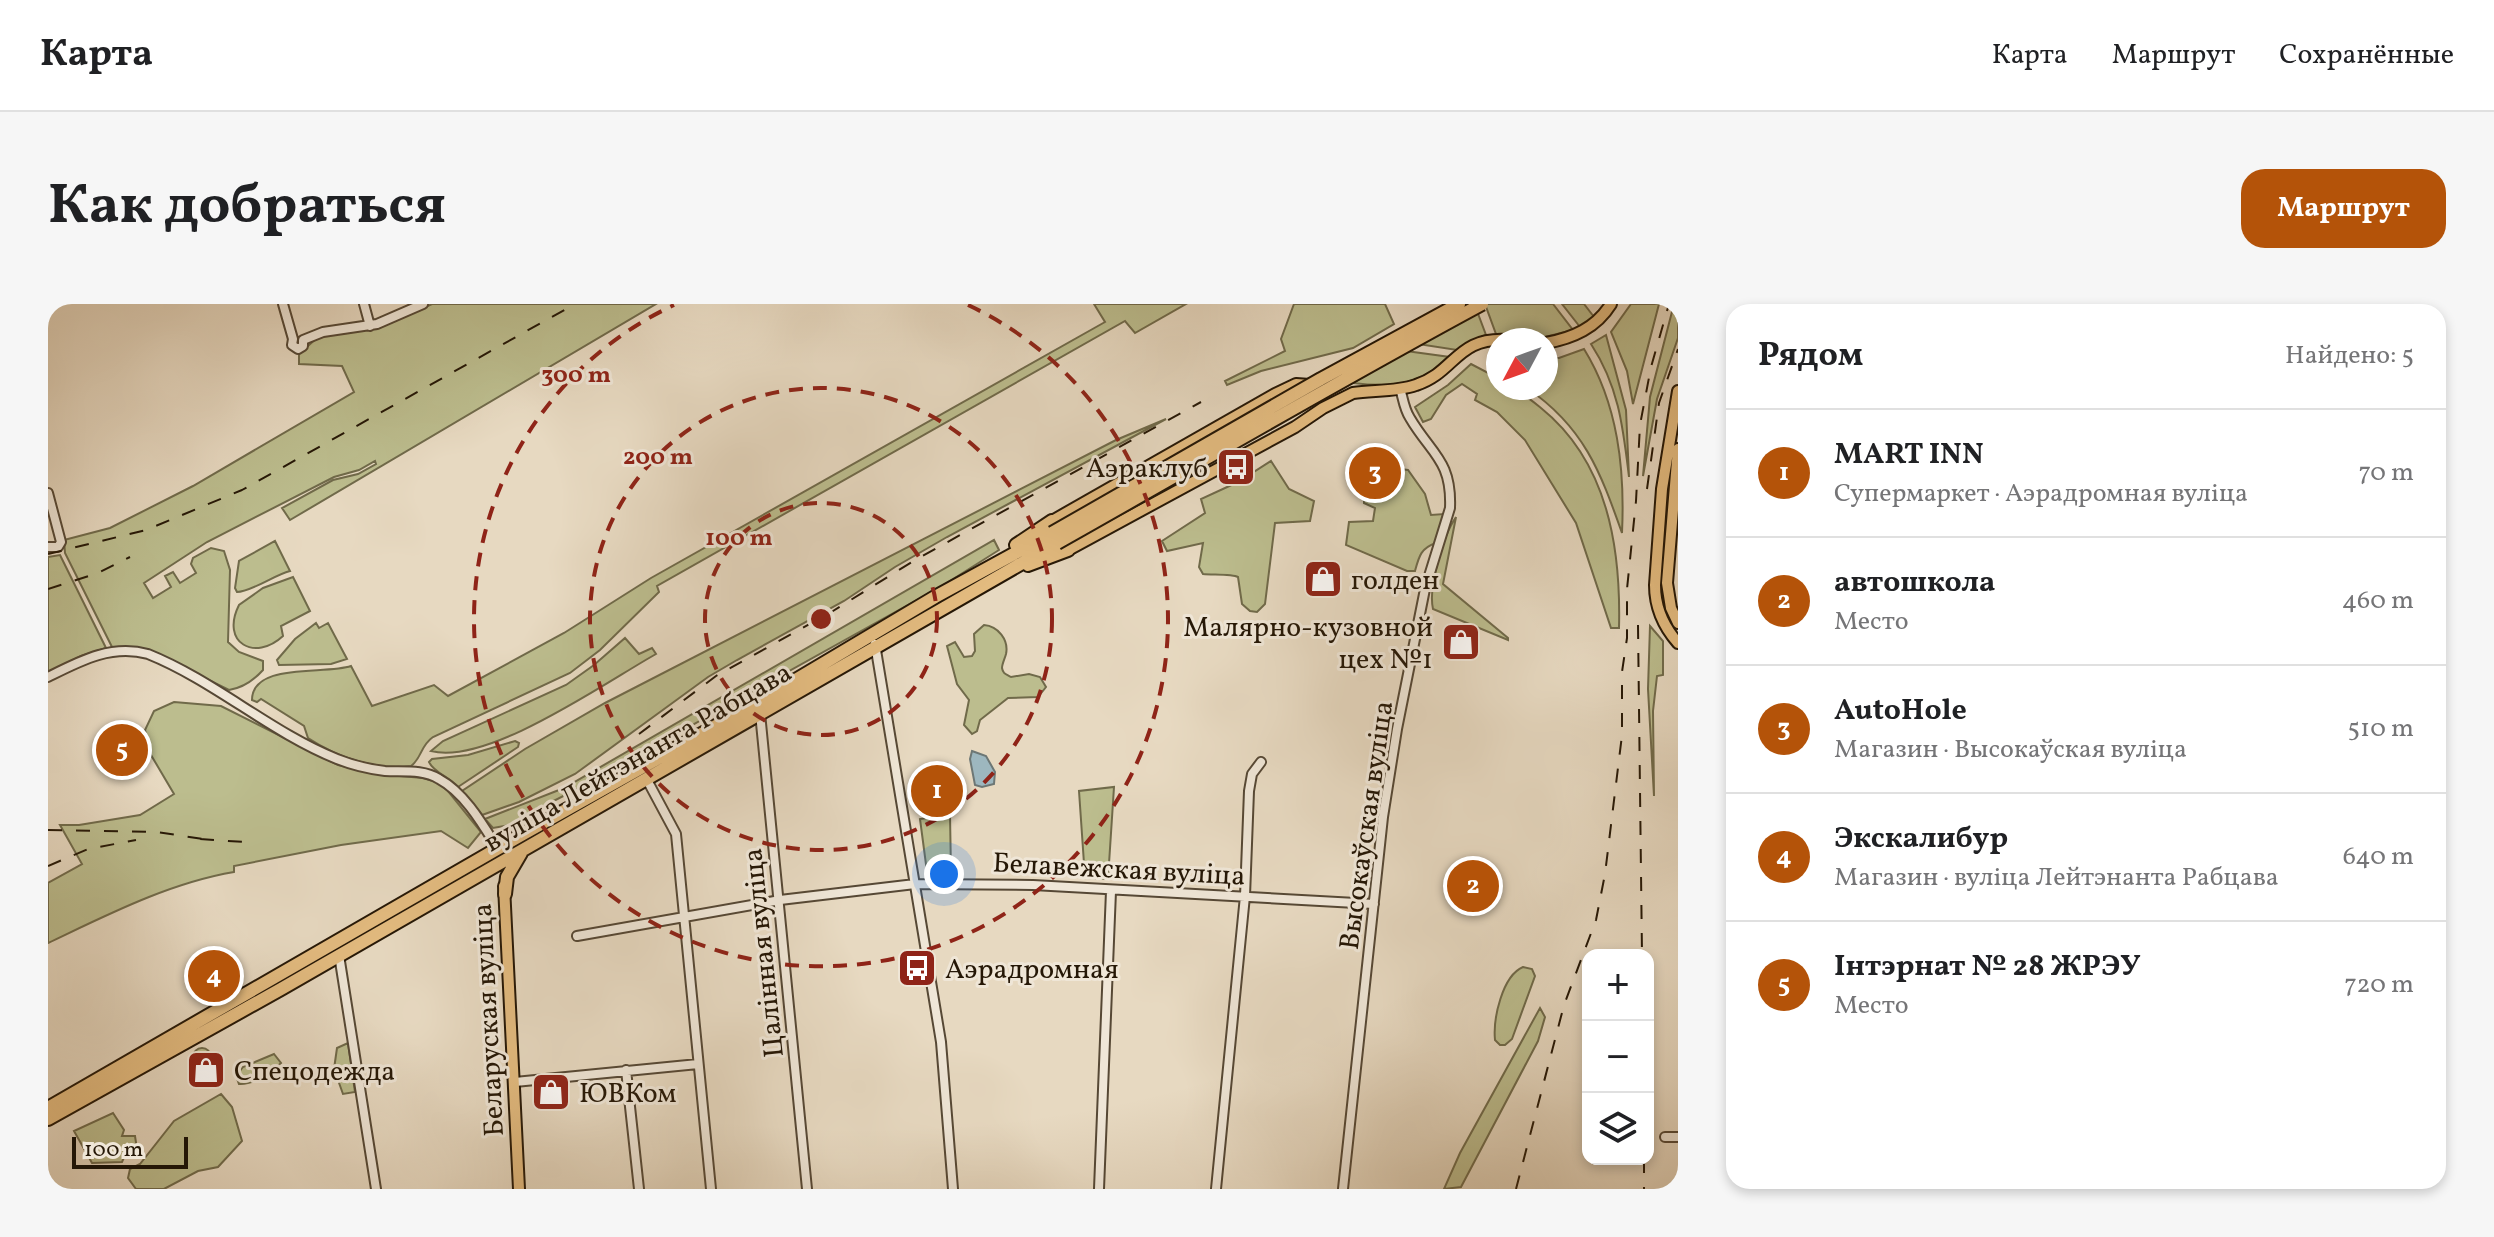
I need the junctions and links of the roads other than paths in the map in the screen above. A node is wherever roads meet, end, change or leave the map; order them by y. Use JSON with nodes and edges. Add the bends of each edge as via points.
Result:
{"nodes":[{"id":1,"x":283,"y":304,"type":"edge"},
{"id":2,"x":364,"y":304,"type":"edge"},
{"id":3,"x":423,"y":304,"type":"edge"},
{"id":4,"x":1459,"y":304,"type":"edge"},
{"id":5,"x":1482,"y":304,"type":"edge"},
{"id":6,"x":1611,"y":304,"type":"edge"},
{"id":7,"x":370,"y":326,"type":"junction"},
{"id":8,"x":1486,"y":340,"type":"edge"},
{"id":9,"x":1558,"y":341,"type":"edge"},
{"id":10,"x":1400,"y":388,"type":"junction"},
{"id":11,"x":1678,"y":391,"type":"edge"},
{"id":12,"x":1275,"y":394,"type":"junction"},
{"id":13,"x":1235,"y":416,"type":"junction"},
{"id":14,"x":1295,"y":427,"type":"junction"},
{"id":15,"x":1252,"y":449,"type":"junction"},
{"id":16,"x":1678,"y":449,"type":"edge"},
{"id":17,"x":48,"y":493,"type":"edge"},
{"id":18,"x":1057,"y":537,"type":"junction"},
{"id":19,"x":48,"y":547,"type":"edge"},
{"id":20,"x":1678,"y":623,"type":"edge"},
{"id":21,"x":874,"y":640,"type":"junction"},
{"id":22,"x":1678,"y":643,"type":"edge"},
{"id":23,"x":48,"y":677,"type":"edge"},
{"id":24,"x":760,"y":713,"type":"junction"},
{"id":25,"x":1261,"y":762,"type":"dead end"},
{"id":26,"x":646,"y":778,"type":"junction"},
{"id":27,"x":524,"y":849,"type":"junction"},
{"id":28,"x":501,"y":855,"type":"junction"},
{"id":29,"x":472,"y":879,"type":"junction"},
{"id":30,"x":915,"y":884,"type":"junction"},
{"id":31,"x":1111,"y":891,"type":"junction"},
{"id":32,"x":505,"y":894,"type":"junction"},
{"id":33,"x":1245,"y":896,"type":"junction"},
{"id":34,"x":780,"y":900,"type":"junction"},
{"id":35,"x":1374,"y":904,"type":"junction"},
{"id":36,"x":684,"y":916,"type":"junction"},
{"id":37,"x":577,"y":936,"type":"dead end"},
{"id":38,"x":339,"y":955,"type":"junction"},
{"id":39,"x":698,"y":1064,"type":"junction"},
{"id":40,"x":626,"y":1070,"type":"junction"},
{"id":41,"x":515,"y":1082,"type":"junction"},
{"id":42,"x":48,"y":1108,"type":"edge"},
{"id":43,"x":48,"y":1119,"type":"edge"},
{"id":44,"x":1665,"y":1137,"type":"dead end"},
{"id":45,"x":1678,"y":1137,"type":"edge"},
{"id":46,"x":376,"y":1189,"type":"edge"},
{"id":47,"x":519,"y":1189,"type":"edge"},
{"id":48,"x":639,"y":1189,"type":"edge"},
{"id":49,"x":711,"y":1189,"type":"edge"},
{"id":50,"x":807,"y":1189,"type":"edge"},
{"id":51,"x":953,"y":1189,"type":"edge"},
{"id":52,"x":1099,"y":1189,"type":"edge"},
{"id":53,"x":1216,"y":1189,"type":"edge"},
{"id":54,"x":1343,"y":1189,"type":"edge"}],
"edges":[{"from":1,"to":7,"type":"street","via":[[298,340]]},
{"from":2,"to":7,"type":"street"},
{"from":3,"to":7,"type":"street"},
{"from":4,"to":18,"type":"highway","name":"вуліца Лейтэнанта Рабцава","bridge":true,"via":[[1321,379]]},
{"from":5,"to":18,"type":"highway","name":"вуліца Лейтэнанта Рабцава","bridge":true},
{"from":6,"to":9,"type":"main road","via":[[1589,327]]},
{"from":8,"to":10,"type":"main road","via":[[1461,352],[1429,379]]},
{"from":10,"to":12,"type":"main road","name":"вуліца Лейтэнанта Рабцава","via":[[1296,384]]},
{"from":10,"to":14,"type":"main road","name":"вуліца Лейтэнанта Рабцава","via":[[1353,393]]},
{"from":10,"to":35,"type":"street","name":"Высокаўская вуліца","via":[[1410,419],[1445,469],[1450,508],[1425,589],[1397,729]]},
{"from":11,"to":22,"type":"main road","via":[[1662,489],[1655,585],[1663,623]]},
{"from":12,"to":13,"type":"main road","name":"вуліца Лейтэнанта Рабцава"},
{"from":12,"to":14,"type":"main road","via":[[1267,405],[1273,424],[1279,429]]},
{"from":13,"to":15,"type":"main road","via":[[1250,416],[1257,424],[1260,439]]},
{"from":13,"to":18,"type":"main road","name":"вуліца Лейтэнанта Рабцава"},
{"from":14,"to":15,"type":"main road","name":"вуліца Лейтэнанта Рабцава"},
{"from":15,"to":18,"type":"main road","name":"вуліца Лейтэнанта Рабцава"},
{"from":16,"to":20,"type":"main road","via":[[1667,583]]},
{"from":17,"to":19,"type":"street","via":[[61,542]]},
{"from":18,"to":21,"type":"highway","name":"вуліца Лейтэнанта Рабцава","via":[[1006,571]]},
{"from":18,"to":21,"type":"highway","name":"вуліца Лейтэнанта Рабцава","via":[[985,568]]},
{"from":21,"to":24,"type":"highway","name":"вуліца Лейтэнанта Рабцава"},
{"from":21,"to":28,"type":"highway","name":"вуліца Лейтэнанта Рабцава"},
{"from":21,"to":30,"type":"street"},
{"from":23,"to":28,"type":"street","name":"вуліца Лейтэнанта Рабцава","via":[[100,654],[148,654],[340,760],[438,778],[478,819]]},
{"from":24,"to":26,"type":"highway","name":"вуліца Лейтэнанта Рабцава"},
{"from":24,"to":34,"type":"street","name":"Цалінная вуліца"},
{"from":25,"to":33,"type":"street","via":[[1249,791]]},
{"from":26,"to":27,"type":"highway","name":"вуліца Лейтэнанта Рабцава"},
{"from":26,"to":36,"type":"street","via":[[676,834]]},
{"from":27,"to":28,"type":"highway","name":"вуліца Лейтэнанта Рабцава"},
{"from":27,"to":32,"type":"highway","via":[[511,867]]},
{"from":28,"to":29,"type":"highway","name":"вуліца Лейтэнанта Рабцава"},
{"from":28,"to":32,"type":"main road","name":"Беларуская вуліца"},
{"from":28,"to":42,"type":"highway","name":"вуліца Лейтэнанта Рабцава"},
{"from":29,"to":32,"type":"highway","via":[[493,878]]},
{"from":29,"to":38,"type":"highway","name":"вуліца Лейтэнанта Рабцава"},
{"from":30,"to":31,"type":"street","name":"Белавежская вуліца"},
{"from":30,"to":34,"type":"street","name":"Белавежская вуліца"},
{"from":30,"to":51,"type":"street","via":[[941,1042]]},
{"from":31,"to":33,"type":"street","name":"Белавежская вуліца"},
{"from":31,"to":52,"type":"street"},
{"from":32,"to":41,"type":"main road","name":"Беларуская вуліца"},
{"from":33,"to":35,"type":"street","name":"Белавежская вуліца"},
{"from":33,"to":53,"type":"street"},
{"from":34,"to":36,"type":"street","name":"Белавежская вуліца"},
{"from":34,"to":50,"type":"street","name":"Цалінная вуліца"},
{"from":35,"to":54,"type":"street","name":"Высокаўская вуліца"},
{"from":36,"to":37,"type":"street","name":"Белавежская вуліца"},
{"from":36,"to":39,"type":"street"},
{"from":38,"to":43,"type":"highway","name":"вуліца Лейтэнанта Рабцава"},
{"from":38,"to":46,"type":"street"},
{"from":39,"to":40,"type":"street"},
{"from":39,"to":49,"type":"street"},
{"from":40,"to":41,"type":"street"},
{"from":40,"to":48,"type":"street"},
{"from":41,"to":47,"type":"main road","name":"Беларуская вуліца"},
{"from":44,"to":45,"type":"street"}]}
